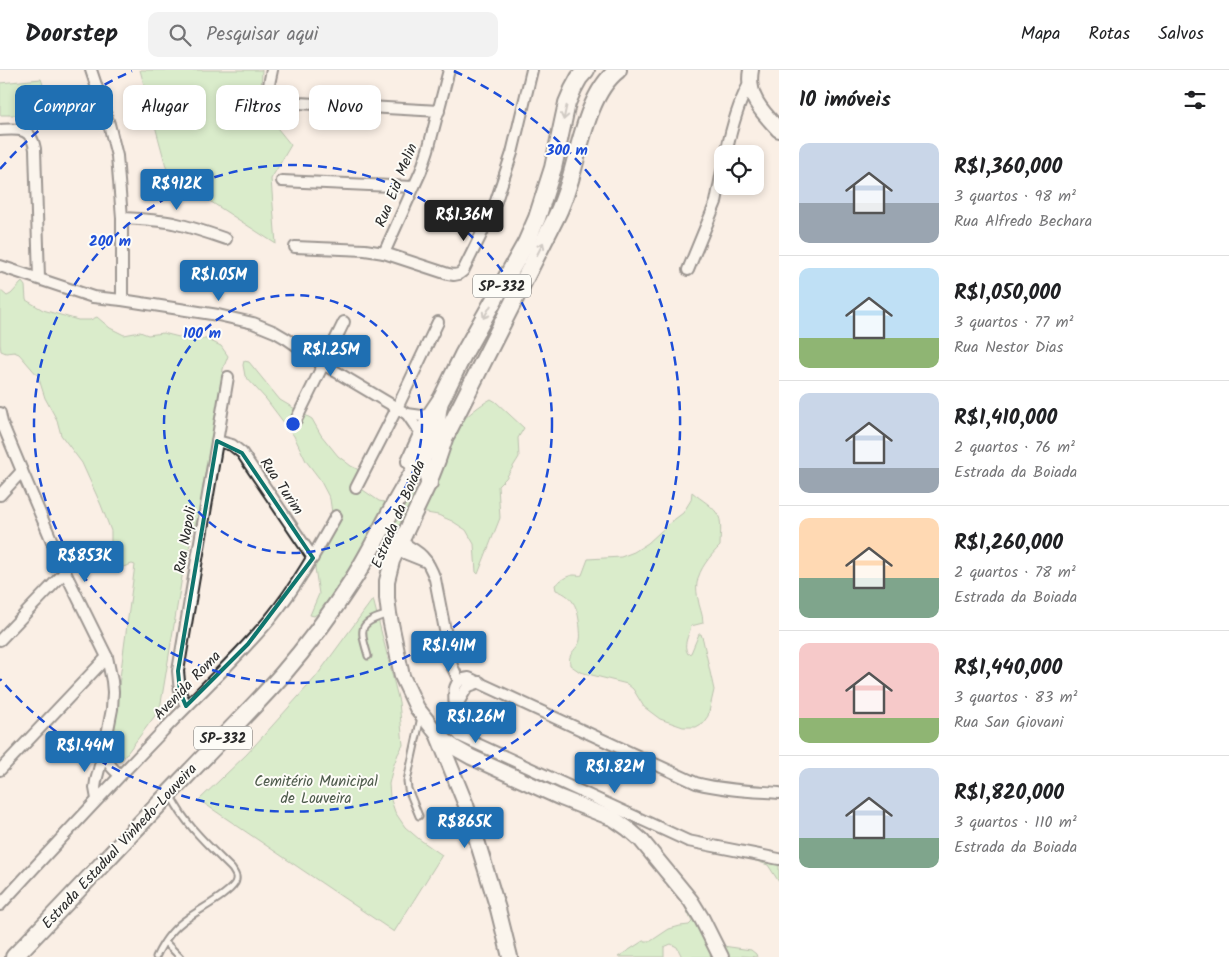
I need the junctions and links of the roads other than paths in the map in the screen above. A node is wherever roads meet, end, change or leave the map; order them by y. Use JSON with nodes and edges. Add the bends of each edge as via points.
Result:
{"nodes":[{"id":1,"x":91,"y":70,"type":"edge"},
{"id":2,"x":272,"y":70,"type":"edge"},
{"id":3,"x":449,"y":70,"type":"edge"},
{"id":4,"x":532,"y":70,"type":"edge"},
{"id":5,"x":586,"y":70,"type":"edge"},
{"id":6,"x":751,"y":70,"type":"edge"},
{"id":7,"x":610,"y":72,"type":"edge"},
{"id":8,"x":749,"y":84,"type":"junction"},
{"id":9,"x":439,"y":111,"type":"junction"},
{"id":10,"x":0,"y":130,"type":"edge"},
{"id":11,"x":779,"y":130,"type":"edge"},
{"id":12,"x":728,"y":145,"type":"edge"},
{"id":13,"x":282,"y":181,"type":"dead end"},
{"id":14,"x":413,"y":187,"type":"junction"},
{"id":15,"x":717,"y":195,"type":"edge"},
{"id":16,"x":122,"y":218,"type":"junction"},
{"id":17,"x":226,"y":239,"type":"dead end"},
{"id":18,"x":295,"y":247,"type":"dead end"},
{"id":19,"x":384,"y":253,"type":"junction"},
{"id":20,"x":0,"y":266,"type":"edge"},
{"id":21,"x":688,"y":270,"type":"dead end"},
{"id":22,"x":39,"y":278,"type":"junction"},
{"id":23,"x":122,"y":300,"type":"junction"},
{"id":24,"x":344,"y":322,"type":"dead end"},
{"id":25,"x":438,"y":322,"type":"dead end"},
{"id":26,"x":324,"y":364,"type":"junction"},
{"id":27,"x":454,"y":374,"type":"junction"},
{"id":28,"x":228,"y":377,"type":"dead end"},
{"id":29,"x":472,"y":382,"type":"junction"},
{"id":30,"x":442,"y":398,"type":"junction"},
{"id":31,"x":398,"y":408,"type":"junction"},
{"id":32,"x":432,"y":412,"type":"junction"},
{"id":33,"x":407,"y":414,"type":"junction"},
{"id":34,"x":1,"y":419,"type":"edge"},
{"id":35,"x":296,"y":420,"type":"dead end"},
{"id":36,"x":424,"y":430,"type":"junction"},
{"id":37,"x":217,"y":441,"type":"junction"},
{"id":38,"x":442,"y":441,"type":"junction"},
{"id":39,"x":417,"y":465,"type":"junction"},
{"id":40,"x":22,"y":471,"type":"junction"},
{"id":41,"x":429,"y":483,"type":"junction"},
{"id":42,"x":356,"y":488,"type":"dead end"},
{"id":43,"x":399,"y":494,"type":"junction"},
{"id":44,"x":0,"y":495,"type":"edge"},
{"id":45,"x":336,"y":516,"type":"dead end"},
{"id":46,"x":399,"y":546,"type":"junction"},
{"id":47,"x":313,"y":558,"type":"junction"},
{"id":48,"x":65,"y":572,"type":"junction"},
{"id":49,"x":389,"y":614,"type":"junction"},
{"id":50,"x":0,"y":640,"type":"edge"},
{"id":51,"x":368,"y":656,"type":"dead end"},
{"id":52,"x":107,"y":657,"type":"junction"},
{"id":53,"x":459,"y":681,"type":"junction"},
{"id":54,"x":480,"y":682,"type":"junction"},
{"id":55,"x":186,"y":706,"type":"junction"},
{"id":56,"x":455,"y":709,"type":"junction"},
{"id":57,"x":422,"y":714,"type":"junction"},
{"id":58,"x":438,"y":735,"type":"junction"},
{"id":59,"x":104,"y":750,"type":"junction"},
{"id":60,"x":470,"y":757,"type":"junction"},
{"id":61,"x":0,"y":770,"type":"edge"},
{"id":62,"x":120,"y":775,"type":"junction"},
{"id":63,"x":455,"y":775,"type":"junction"},
{"id":64,"x":169,"y":793,"type":"junction"},
{"id":65,"x":779,"y":793,"type":"edge"},
{"id":66,"x":97,"y":799,"type":"junction"},
{"id":67,"x":419,"y":816,"type":"dead end"},
{"id":68,"x":779,"y":859,"type":"edge"},
{"id":69,"x":0,"y":905,"type":"edge"},
{"id":70,"x":165,"y":942,"type":"junction"},
{"id":71,"x":14,"y":957,"type":"edge"},
{"id":72,"x":156,"y":957,"type":"edge"},
{"id":73,"x":180,"y":957,"type":"edge"},
{"id":74,"x":510,"y":957,"type":"edge"},
{"id":75,"x":722,"y":957,"type":"edge"}],
"edges":[{"from":1,"to":16,"type":"street","via":[[117,156]]},
{"from":2,"to":9,"type":"street","via":[[269,90],[281,102]]},
{"from":3,"to":9,"type":"street","name":"Rua Eid Melin"},
{"from":4,"to":19,"type":"street","via":[[504,180],[462,271],[448,274]]},
{"from":5,"to":27,"type":"main road","number":"SP-332","one_way":true,"via":[[567,103],[553,168],[537,218]]},
{"from":6,"to":8,"type":"main road"},
{"from":29,"to":7,"type":"main road","number":"SP-332","one_way":true,"via":[[556,217],[587,121]]},
{"from":8,"to":11,"type":"main road","via":[[758,105]]},
{"from":8,"to":12,"type":"street","via":[[737,109]]},
{"from":9,"to":14,"type":"street","name":"Rua Eid Melin"},
{"from":10,"to":22,"type":"street","via":[[24,130],[31,136],[35,149]]},
{"from":13,"to":14,"type":"street"},
{"from":14,"to":19,"type":"street","name":"Rua Eid Melin"},
{"from":15,"to":21,"type":"street"},
{"from":16,"to":17,"type":"street","via":[[173,223]]},
{"from":16,"to":23,"type":"street"},
{"from":18,"to":19,"type":"street"},
{"from":20,"to":22,"type":"street"},
{"from":22,"to":23,"type":"street","via":[[93,297]]},
{"from":23,"to":26,"type":"street","via":[[253,323],[275,332]]},
{"from":24,"to":26,"type":"street"},
{"from":25,"to":31,"type":"street"},
{"from":26,"to":31,"type":"street"},
{"from":26,"to":35,"type":"street"},
{"from":27,"to":29,"type":"main road"},
{"from":27,"to":30,"type":"main road","number":"SP-332"},
{"from":28,"to":37,"type":"street","name":"Rua Napoli"},
{"from":29,"to":38,"type":"main road","number":"SP-332"},
{"from":30,"to":32,"type":"main road","number":"SP-332"},
{"from":30,"to":38,"type":"main road","name":"Estrada da Boiada","via":[[438,421]]},
{"from":31,"to":33,"type":"street"},
{"from":31,"to":42,"type":"street"},
{"from":32,"to":33,"type":"street","via":[[422,416]]},
{"from":32,"to":36,"type":"main road","number":"SP-332"},
{"from":33,"to":36,"type":"street","via":[[416,427]]},
{"from":34,"to":40,"type":"street"},
{"from":36,"to":38,"type":"street"},
{"from":36,"to":43,"type":"main road","number":"SP-332"},
{"from":37,"to":47,"type":"street","name":"Rua Turim","via":[[242,453]]},
{"from":37,"to":55,"type":"street","name":"Rua Napoli","via":[[178,671],[180,692]]},
{"from":38,"to":39,"type":"main road","number":"SP-332","via":[[427,450]]},
{"from":38,"to":41,"type":"main road","name":"Estrada da Boiada"},
{"from":39,"to":41,"type":"main road","via":[[428,470]]},
{"from":39,"to":43,"type":"main road","number":"SP-332"},
{"from":40,"to":44,"type":"street"},
{"from":40,"to":48,"type":"street"},
{"from":41,"to":46,"type":"main road","name":"Estrada da Boiada"},
{"from":43,"to":64,"type":"main road","name":"Estrada Estadual Vinhedo-Louveira","number":"SP-332","via":[[355,576],[322,625],[257,703]]},
{"from":45,"to":47,"type":"street","name":"Avenida Roma"},
{"from":46,"to":49,"type":"main road","name":"Estrada da Boiada","via":[[387,581]]},
{"from":46,"to":53,"type":"street","via":[[428,562],[435,579],[452,666]]},
{"from":47,"to":55,"type":"street","name":"Avenida Roma","via":[[272,617]]},
{"from":48,"to":50,"type":"street"},
{"from":48,"to":52,"type":"street"},
{"from":49,"to":51,"type":"lane","via":[[368,622],[364,627],[362,633]]},
{"from":49,"to":57,"type":"main road","name":"Estrada da Boiada","via":[[402,676]]},
{"from":52,"to":59,"type":"street","via":[[113,692]]},
{"from":52,"to":61,"type":"street"},
{"from":53,"to":54,"type":"street","via":[[469,678]]},
{"from":53,"to":56,"type":"street","via":[[454,691]]},
{"from":54,"to":56,"type":"street","via":[[468,686]]},
{"from":54,"to":65,"type":"street","via":[[696,783]]},
{"from":55,"to":62,"type":"street","name":"Avenida Roma"},
{"from":56,"to":68,"type":"street","via":[[451,719],[460,736],[515,762],[688,841]]},
{"from":57,"to":58,"type":"main road","name":"Estrada da Boiada"},
{"from":57,"to":67,"type":"lane","via":[[407,780]]},
{"from":58,"to":60,"type":"main road","name":"Estrada da Boiada"},
{"from":58,"to":63,"type":"main road"},
{"from":59,"to":62,"type":"street","via":[[110,767]]},
{"from":59,"to":66,"type":"street","via":[[96,781]]},
{"from":60,"to":63,"type":"main road"},
{"from":60,"to":75,"type":"main road","name":"Estrada da Boiada","via":[[627,828],[641,840],[691,901]]},
{"from":62,"to":66,"type":"street","name":"Avenida Roma"},
{"from":63,"to":74,"type":"main road","via":[[489,877]]},
{"from":64,"to":70,"type":"lane","via":[[192,829],[232,869],[236,878],[227,892],[187,918]]},
{"from":64,"to":71,"type":"main road","name":"Estrada Estadual Vinhedo-Louveira","number":"SP-332"},
{"from":66,"to":69,"type":"street","name":"Avenida Roma"},
{"from":70,"to":72,"type":"lane"},
{"from":70,"to":73,"type":"lane"}]}
